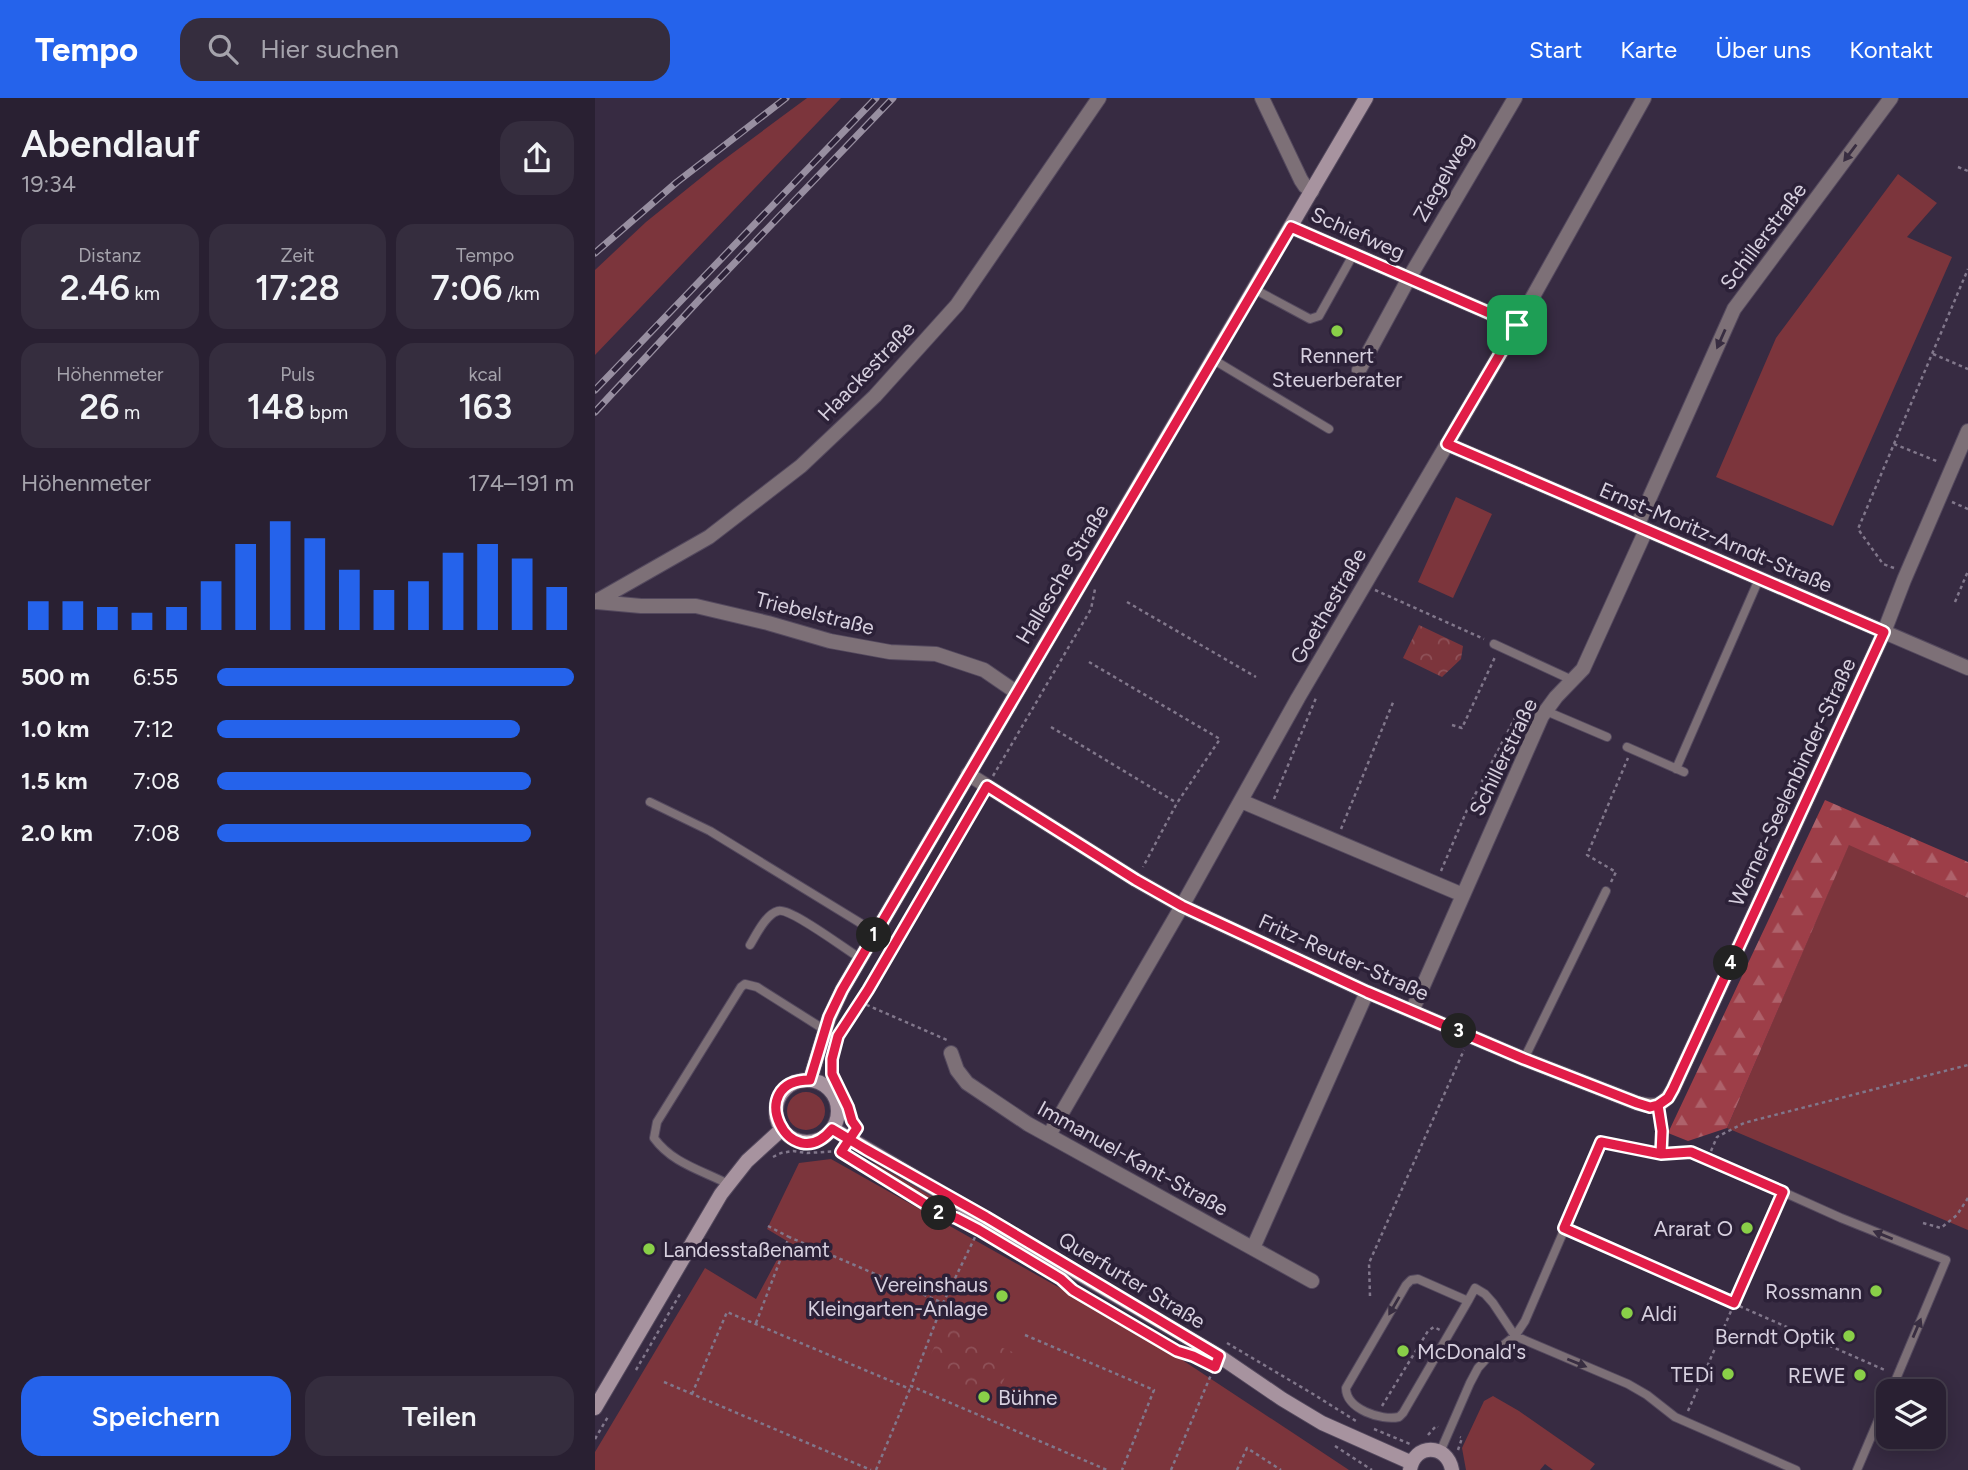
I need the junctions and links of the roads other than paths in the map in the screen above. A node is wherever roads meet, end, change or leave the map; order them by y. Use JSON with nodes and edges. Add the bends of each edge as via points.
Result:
{"nodes":[{"id":1,"x":1099,"y":98,"type":"edge"},
{"id":2,"x":1262,"y":98,"type":"edge"},
{"id":3,"x":1366,"y":98,"type":"edge"},
{"id":4,"x":1515,"y":98,"type":"edge"},
{"id":5,"x":1644,"y":98,"type":"edge"},
{"id":6,"x":1891,"y":98,"type":"edge"},
{"id":7,"x":1312,"y":191,"type":"junction"},
{"id":8,"x":1291,"y":227,"type":"junction"},
{"id":9,"x":1353,"y":255,"type":"junction"},
{"id":10,"x":1409,"y":278,"type":"junction"},
{"id":11,"x":1254,"y":289,"type":"junction"},
{"id":12,"x":1517,"y":325,"type":"junction"},
{"id":13,"x":1214,"y":360,"type":"junction"},
{"id":14,"x":1359,"y":370,"type":"dead end"},
{"id":15,"x":1329,"y":429,"type":"dead end"},
{"id":16,"x":1968,"y":431,"type":"edge"},
{"id":17,"x":1447,"y":444,"type":"junction"},
{"id":18,"x":1641,"y":528,"type":"junction"},
{"id":19,"x":1759,"y":579,"type":"junction"},
{"id":20,"x":596,"y":602,"type":"edge"},
{"id":21,"x":1884,"y":632,"type":"junction"},
{"id":22,"x":1497,"y":645,"type":"road end"},
{"id":23,"x":1968,"y":668,"type":"edge"},
{"id":24,"x":1572,"y":680,"type":"junction"},
{"id":25,"x":1016,"y":692,"type":"junction"},
{"id":26,"x":1544,"y":714,"type":"junction"},
{"id":27,"x":1607,"y":737,"type":"dead end"},
{"id":28,"x":1629,"y":748,"type":"road end"},
{"id":29,"x":968,"y":774,"type":"junction"},
{"id":30,"x":1241,"y":801,"type":"junction"},
{"id":31,"x":650,"y":802,"type":"dead end"},
{"id":32,"x":1606,"y":891,"type":"road end"},
{"id":33,"x":1463,"y":895,"type":"junction"},
{"id":34,"x":1182,"y":906,"type":"junction"},
{"id":35,"x":875,"y":932,"type":"junction"},
{"id":36,"x":750,"y":944,"type":"dead end"},
{"id":37,"x":860,"y":958,"type":"junction"},
{"id":38,"x":1367,"y":992,"type":"junction"},
{"id":39,"x":1412,"y":1012,"type":"junction"},
{"id":40,"x":832,"y":1033,"type":"junction"},
{"id":41,"x":951,"y":1053,"type":"road end"},
{"id":42,"x":1524,"y":1059,"type":"junction"},
{"id":43,"x":810,"y":1080,"type":"junction"},
{"id":44,"x":1658,"y":1105,"type":"junction"},
{"id":45,"x":782,"y":1129,"type":"junction"},
{"id":46,"x":832,"y":1129,"type":"junction"},
{"id":47,"x":1049,"y":1135,"type":"junction"},
{"id":48,"x":1661,"y":1154,"type":"junction"},
{"id":49,"x":728,"y":1184,"type":"junction"},
{"id":50,"x":1253,"y":1248,"type":"junction"},
{"id":51,"x":1313,"y":1281,"type":"dead end"},
{"id":52,"x":1468,"y":1301,"type":"junction"},
{"id":53,"x":1515,"y":1336,"type":"junction"},
{"id":54,"x":1896,"y":1379,"type":"edge"},
{"id":55,"x":595,"y":1408,"type":"edge"},
{"id":56,"x":1876,"y":1425,"type":"edge"},
{"id":57,"x":1440,"y":1452,"type":"junction"},
{"id":58,"x":1456,"y":1464,"type":"edge"},
{"id":59,"x":1411,"y":1466,"type":"edge"},
{"id":60,"x":1796,"y":1470,"type":"edge"},
{"id":61,"x":1857,"y":1470,"type":"edge"}],
"edges":[{"from":1,"to":20,"type":"street","name":"Haackestraße","via":[[957,305],[875,396],[801,466],[709,537]]},
{"from":2,"to":7,"type":"street","name":"Schiefweg","via":[[1301,180]]},
{"from":3,"to":7,"type":"main road","name":"Hallesche Straße"},
{"from":4,"to":10,"type":"street","name":"Ziegelweg"},
{"from":5,"to":12,"type":"street","name":"Goethestraße"},
{"from":6,"to":18,"type":"street","name":"Schillerstraße","one_way":true,"via":[[1734,310]]},
{"from":7,"to":8,"type":"main road","name":"Hallesche Straße"},
{"from":8,"to":9,"type":"street","name":"Schiefweg"},
{"from":8,"to":11,"type":"main road","name":"Hallesche Straße"},
{"from":9,"to":10,"type":"street","name":"Schiefweg"},
{"from":9,"to":11,"type":"lane","via":[[1319,316],[1310,319]]},
{"from":10,"to":12,"type":"street","name":"Schiefweg"},
{"from":10,"to":14,"type":"street","name":"Schiefweg"},
{"from":11,"to":13,"type":"main road","name":"Hallesche Straße"},
{"from":12,"to":17,"type":"street","name":"Goethestraße"},
{"from":13,"to":15,"type":"lane"},
{"from":13,"to":25,"type":"main road","name":"Hallesche Straße"},
{"from":16,"to":21,"type":"street","name":"Werner-Seelenbinder-Straße"},
{"from":17,"to":18,"type":"street","name":"Ernst-Moritz-Arndt-Straße"},
{"from":17,"to":30,"type":"street","name":"Goethestraße"},
{"from":18,"to":19,"type":"street","name":"Ernst-Moritz-Arndt-Straße"},
{"from":18,"to":24,"type":"street","name":"Schillerstraße","via":[[1583,669]]},
{"from":19,"to":21,"type":"street","name":"Ernst-Moritz-Arndt-Straße"},
{"from":19,"to":28,"type":"lane","via":[[1680,770]]},
{"from":20,"to":25,"type":"street","name":"Triebelstraße","via":[[696,606],[830,641],[890,652],[936,654],[984,670]]},
{"from":21,"to":23,"type":"street","name":"Ernst-Moritz-Arndt-Straße"},
{"from":21,"to":44,"type":"street","name":"Werner-Seelenbinder-Straße","via":[[1673,1089]]},
{"from":22,"to":24,"type":"lane"},
{"from":24,"to":26,"type":"street","name":"Schillerstraße"},
{"from":25,"to":29,"type":"main road","name":"Hallesche Straße"},
{"from":26,"to":27,"type":"lane"},
{"from":26,"to":33,"type":"street","name":"Schillerstraße"},
{"from":29,"to":34,"type":"street","name":"Fritz-Reuter-Straße"},
{"from":29,"to":35,"type":"main road","name":"Hallesche Straße"},
{"from":30,"to":33,"type":"street"},
{"from":30,"to":34,"type":"street","name":"Goethestraße"},
{"from":31,"to":35,"type":"lane","via":[[710,831]]},
{"from":32,"to":42,"type":"lane"},
{"from":33,"to":39,"type":"street","name":"Schillerstraße"},
{"from":34,"to":38,"type":"street","name":"Fritz-Reuter-Straße"},
{"from":34,"to":47,"type":"street","name":"Goethestraße"},
{"from":35,"to":37,"type":"main road","name":"Hallesche Straße"},
{"from":36,"to":37,"type":"lane","via":[[775,911],[781,910]]},
{"from":37,"to":40,"type":"main road","name":"Hallesche Straße","via":[[842,990]]},
{"from":38,"to":39,"type":"street","name":"Fritz-Reuter-Straße"},
{"from":38,"to":50,"type":"street"},
{"from":39,"to":42,"type":"street","name":"Fritz-Reuter-Straße"},
{"from":40,"to":43,"type":"main road","name":"Hallesche Straße"},
{"from":40,"to":49,"type":"lane","via":[[757,987],[741,987],[657,1122],[655,1138],[663,1150],[685,1164]]},
{"from":41,"to":47,"type":"street","name":"Immanuel-Kant-Straße","via":[[968,1083]]},
{"from":42,"to":44,"type":"street","name":"Fritz-Reuter-Straße","via":[[1637,1103]]},
{"from":43,"to":45,"type":"main road","via":[[793,1083],[780,1095],[776,1112]]},
{"from":43,"to":46,"type":"main road","via":[[833,1095],[838,1115]]},
{"from":44,"to":48,"type":"lane"},
{"from":45,"to":46,"type":"main road","via":[[796,1140],[811,1142]]},
{"from":45,"to":49,"type":"main road"},
{"from":46,"to":59,"type":"main road","name":"Querfurter Straße","via":[[1219,1356],[1322,1423]]},
{"from":47,"to":50,"type":"street","name":"Immanuel-Kant-Straße"},
{"from":48,"to":53,"type":"lane","via":[[1601,1142]]},
{"from":54,"to":48,"type":"lane","one_way":true,"via":[[1946,1261],[1691,1152]]},
{"from":49,"to":55,"type":"main road"},
{"from":50,"to":51,"type":"street","name":"Immanuel-Kant-Straße"},
{"from":52,"to":52,"type":"lane","one_way":true,"via":[[1411,1280],[1346,1388],[1350,1401],[1377,1417],[1399,1417]]},
{"from":52,"to":53,"type":"lane","via":[[1475,1288],[1485,1294]]},
{"from":53,"to":57,"type":"lane","via":[[1478,1368]]},
{"from":53,"to":60,"type":"lane","one_way":true,"via":[[1628,1384],[1675,1417]]},
{"from":56,"to":61,"type":"lane"},
{"from":57,"to":58,"type":"main road"},
{"from":57,"to":59,"type":"main road","via":[[1424,1451]]}]}
